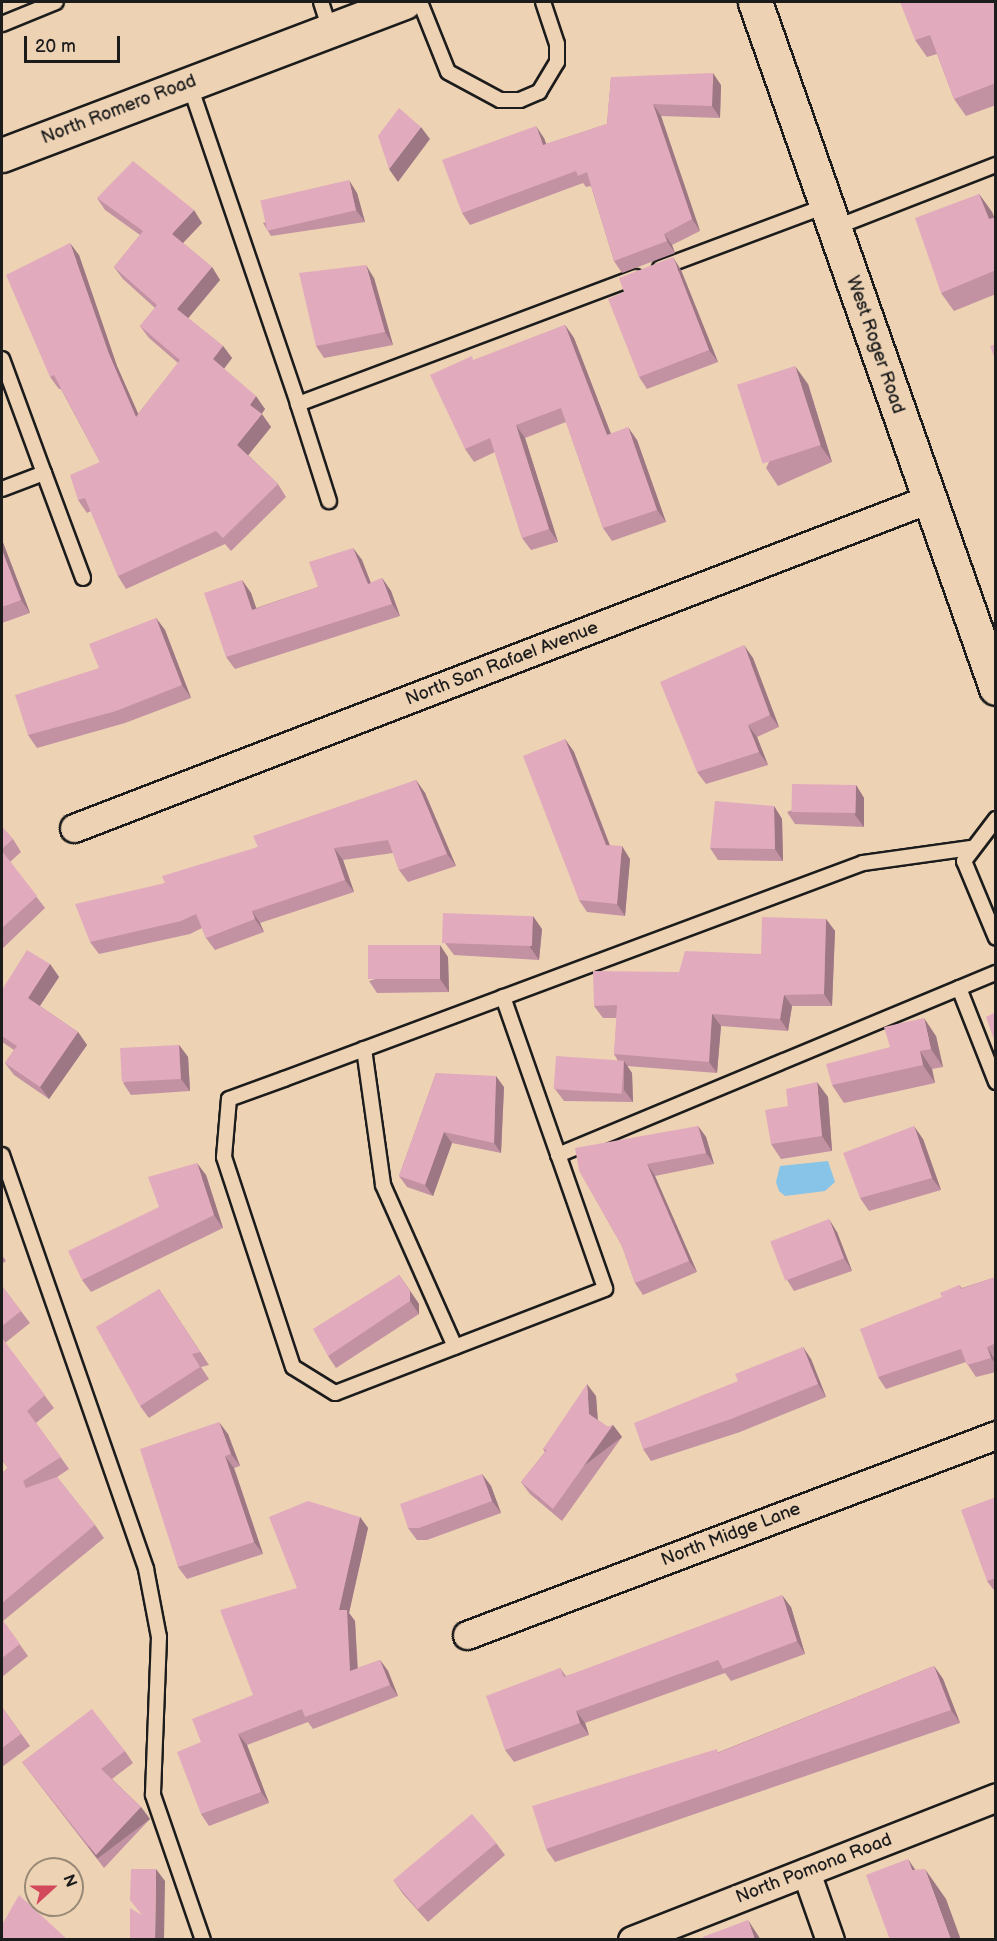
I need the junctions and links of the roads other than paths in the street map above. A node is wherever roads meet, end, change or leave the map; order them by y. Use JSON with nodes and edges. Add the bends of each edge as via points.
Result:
{"nodes":[{"id":1,"x":56,"y":2,"type":"edge"},
{"id":2,"x":404,"y":2,"type":"edge"},
{"id":3,"x":420,"y":2,"type":"edge"},
{"id":4,"x":543,"y":2,"type":"edge"},
{"id":5,"x":741,"y":2,"type":"edge"},
{"id":6,"x":760,"y":15,"type":"edge"},
{"id":7,"x":325,"y":16,"type":"edge"},
{"id":8,"x":2,"y":24,"type":"edge"},
{"id":9,"x":189,"y":83,"type":"junction"},
{"id":10,"x":2,"y":155,"type":"edge"},
{"id":11,"x":996,"y":165,"type":"edge"},
{"id":12,"x":830,"y":217,"type":"junction"},
{"id":13,"x":2,"y":358,"type":"edge"},
{"id":14,"x":298,"y":404,"type":"junction"},
{"id":15,"x":44,"y":472,"type":"junction"},
{"id":16,"x":2,"y":489,"type":"edge"},
{"id":17,"x":929,"y":499,"type":"junction"},
{"id":18,"x":329,"y":501,"type":"dead end"},
{"id":19,"x":83,"y":578,"type":"dead end"},
{"id":20,"x":996,"y":688,"type":"edge"},
{"id":21,"x":996,"y":819,"type":"edge"},
{"id":22,"x":74,"y":828,"type":"dead end"},
{"id":23,"x":971,"y":848,"type":"junction"},
{"id":24,"x":996,"y":938,"type":"edge"},
{"id":25,"x":996,"y":973,"type":"edge"},
{"id":26,"x":959,"y":988,"type":"junction"},
{"id":27,"x":503,"y":997,"type":"junction"},
{"id":28,"x":364,"y":1049,"type":"junction"},
{"id":29,"x":996,"y":1082,"type":"edge"},
{"id":30,"x":2,"y":1155,"type":"edge"},
{"id":31,"x":558,"y":1155,"type":"junction"},
{"id":32,"x":455,"y":1347,"type":"junction"},
{"id":33,"x":996,"y":1435,"type":"edge"},
{"id":34,"x":467,"y":1635,"type":"dead end"},
{"id":35,"x":996,"y":1797,"type":"edge"},
{"id":36,"x":806,"y":1872,"type":"junction"},
{"id":37,"x":203,"y":1940,"type":"edge"},
{"id":38,"x":632,"y":1940,"type":"edge"},
{"id":39,"x":831,"y":1940,"type":"edge"}],
"edges":[{"from":1,"to":8,"type":"lane"},
{"from":2,"to":7,"type":"street","name":"North Romero Road"},
{"from":3,"to":4,"type":"lane","via":[[448,72],[500,100],[520,100],[539,92],[557,62],[557,44]]},
{"from":5,"to":6,"type":"street"},
{"from":6,"to":12,"type":"street","name":"West Roger Road"},
{"from":7,"to":9,"type":"street","name":"North Romero Road"},
{"from":9,"to":10,"type":"street","name":"North Romero Road"},
{"from":9,"to":14,"type":"lane"},
{"from":11,"to":12,"type":"lane"},
{"from":12,"to":14,"type":"lane"},
{"from":12,"to":17,"type":"street","name":"West Roger Road"},
{"from":13,"to":15,"type":"lane"},
{"from":14,"to":18,"type":"lane"},
{"from":15,"to":16,"type":"lane"},
{"from":15,"to":19,"type":"lane"},
{"from":17,"to":20,"type":"street","name":"West Roger Road"},
{"from":17,"to":22,"type":"street","name":"North San Rafael Avenue"},
{"from":21,"to":23,"type":"lane"},
{"from":23,"to":24,"type":"lane","via":[[964,861]]},
{"from":23,"to":27,"type":"lane","via":[[863,863]]},
{"from":25,"to":26,"type":"lane"},
{"from":26,"to":29,"type":"lane"},
{"from":26,"to":31,"type":"lane"},
{"from":27,"to":28,"type":"lane"},
{"from":27,"to":31,"type":"lane"},
{"from":28,"to":32,"type":"lane","via":[[383,1185]]},
{"from":28,"to":32,"type":"lane","via":[[229,1099],[224,1157],[293,1367],[335,1393]]},
{"from":30,"to":37,"type":"lane","via":[[146,1569],[159,1637],[153,1795]]},
{"from":31,"to":32,"type":"lane","via":[[605,1289]]},
{"from":33,"to":34,"type":"street","name":"North Midge Lane"},
{"from":35,"to":36,"type":"street","name":"North Pomona Road"},
{"from":36,"to":38,"type":"street","name":"North Pomona Road"},
{"from":36,"to":39,"type":"street"}]}
